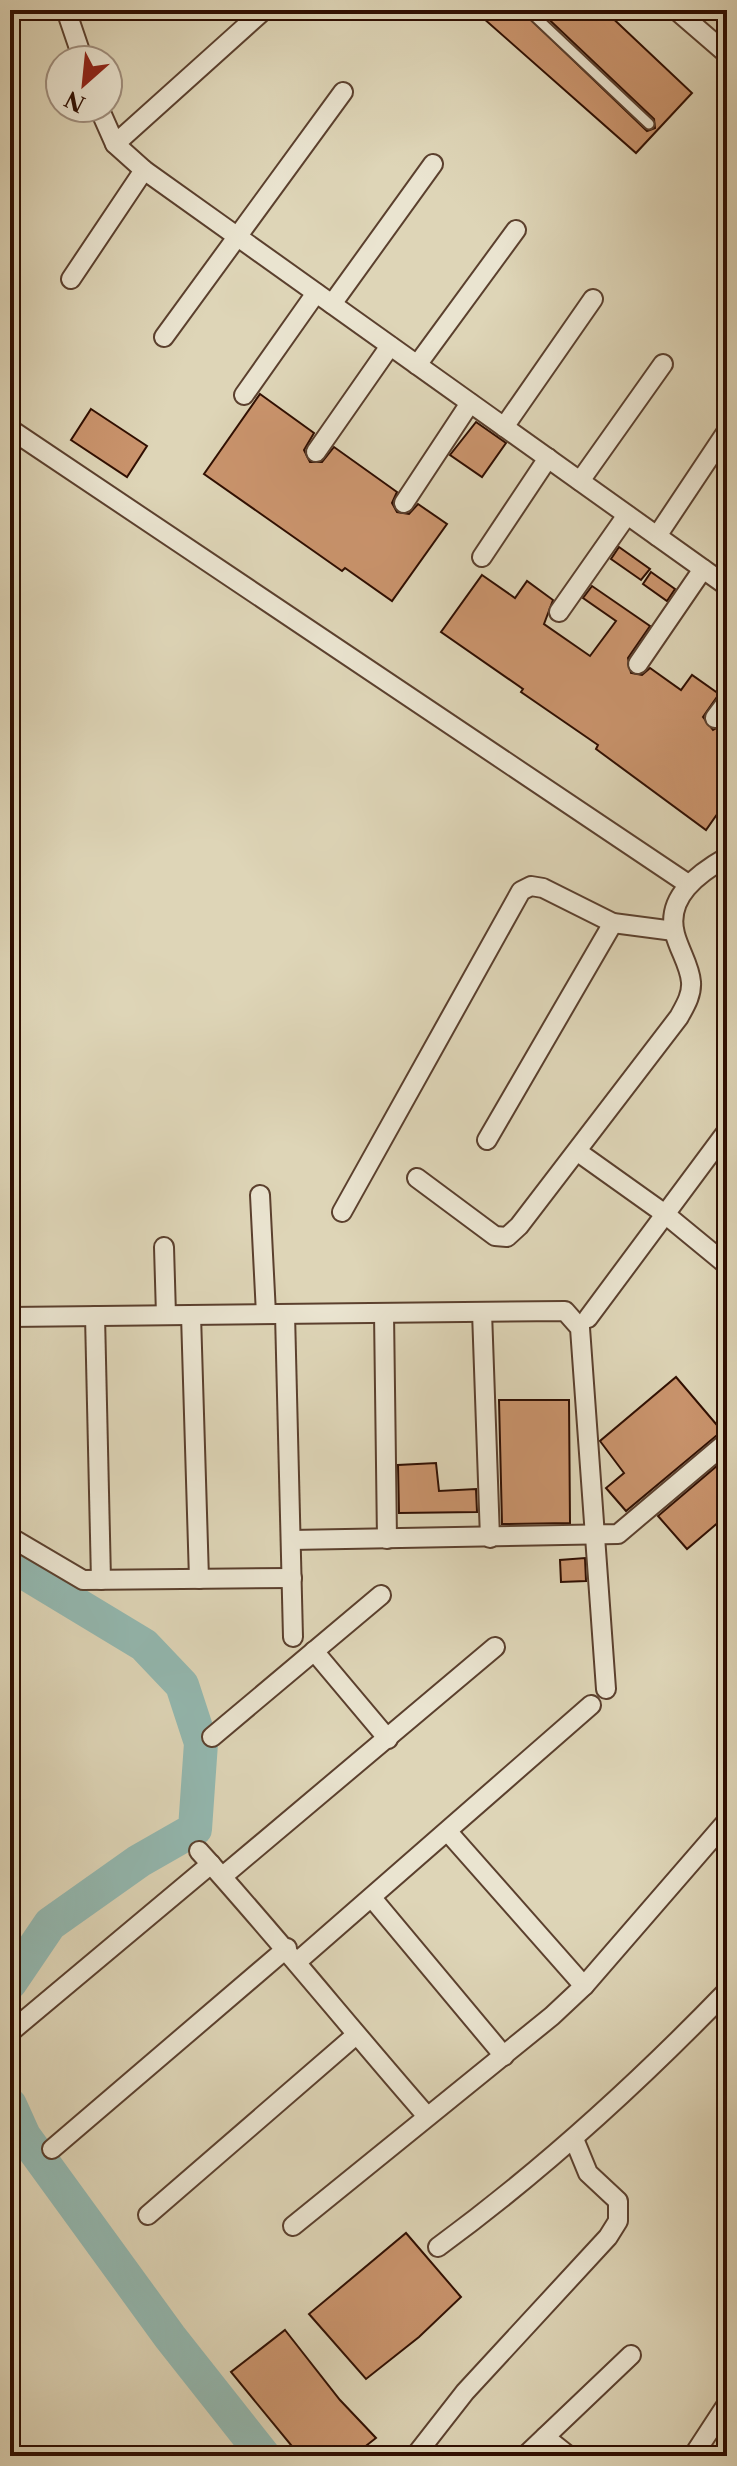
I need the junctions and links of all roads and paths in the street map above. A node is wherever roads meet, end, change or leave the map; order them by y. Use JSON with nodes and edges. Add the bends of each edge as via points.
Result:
{"nodes":[{"id":1,"x":66,"y":10,"type":"edge"},
{"id":2,"x":264,"y":10,"type":"edge"},
{"id":3,"x":528,"y":10,"type":"edge"},
{"id":4,"x":676,"y":10,"type":"edge"},
{"id":5,"x":78,"y":44,"type":"edge"},
{"id":6,"x":727,"y":54,"type":"edge"},
{"id":7,"x":343,"y":92,"type":"dead end"},
{"id":8,"x":106,"y":124,"type":"edge"},
{"id":9,"x":649,"y":124,"type":"dead end"},
{"id":10,"x":115,"y":144,"type":"junction"},
{"id":11,"x":433,"y":164,"type":"dead end"},
{"id":12,"x":144,"y":170,"type":"junction"},
{"id":13,"x":516,"y":230,"type":"dead end"},
{"id":14,"x":236,"y":236,"type":"junction"},
{"id":15,"x":71,"y":279,"type":"dead end"},
{"id":16,"x":316,"y":293,"type":"junction"},
{"id":17,"x":593,"y":299,"type":"dead end"},
{"id":18,"x":332,"y":304,"type":"junction"},
{"id":19,"x":164,"y":337,"type":"dead end"},
{"id":20,"x":390,"y":346,"type":"junction"},
{"id":21,"x":663,"y":364,"type":"dead end"},
{"id":22,"x":417,"y":365,"type":"junction"},
{"id":23,"x":244,"y":395,"type":"dead end"},
{"id":24,"x":470,"y":403,"type":"junction"},
{"id":25,"x":504,"y":427,"type":"junction"},
{"id":26,"x":10,"y":429,"type":"edge"},
{"id":27,"x":727,"y":431,"type":"edge"},
{"id":28,"x":316,"y":452,"type":"dead end"},
{"id":29,"x":548,"y":458,"type":"junction"},
{"id":30,"x":580,"y":481,"type":"junction"},
{"id":31,"x":404,"y":503,"type":"dead end"},
{"id":32,"x":627,"y":515,"type":"junction"},
{"id":33,"x":657,"y":536,"type":"junction"},
{"id":34,"x":482,"y":557,"type":"dead end"},
{"id":35,"x":703,"y":569,"type":"junction"},
{"id":36,"x":727,"y":586,"type":"edge"},
{"id":37,"x":559,"y":612,"type":"dead end"},
{"id":38,"x":638,"y":664,"type":"dead end"},
{"id":39,"x":727,"y":702,"type":"edge"},
{"id":40,"x":715,"y":718,"type":"dead end"},
{"id":41,"x":727,"y":857,"type":"edge"},
{"id":42,"x":688,"y":884,"type":"junction"},
{"id":43,"x":613,"y":923,"type":"junction"},
{"id":44,"x":674,"y":931,"type":"junction"},
{"id":45,"x":727,"y":1131,"type":"edge"},
{"id":46,"x":487,"y":1140,"type":"dead end"},
{"id":47,"x":578,"y":1152,"type":"junction"},
{"id":48,"x":417,"y":1178,"type":"dead end"},
{"id":49,"x":260,"y":1195,"type":"dead end"},
{"id":50,"x":342,"y":1212,"type":"dead end"},
{"id":51,"x":665,"y":1214,"type":"junction"},
{"id":52,"x":164,"y":1247,"type":"dead end"},
{"id":53,"x":727,"y":1265,"type":"edge"},
{"id":54,"x":482,"y":1312,"type":"junction"},
{"id":55,"x":384,"y":1313,"type":"junction"},
{"id":56,"x":266,"y":1314,"type":"junction"},
{"id":57,"x":285,"y":1314,"type":"junction"},
{"id":58,"x":166,"y":1315,"type":"junction"},
{"id":59,"x":191,"y":1315,"type":"junction"},
{"id":60,"x":95,"y":1316,"type":"junction"},
{"id":61,"x":10,"y":1317,"type":"edge"},
{"id":62,"x":588,"y":1318,"type":"dead end"},
{"id":63,"x":727,"y":1442,"type":"edge"},
{"id":64,"x":595,"y":1536,"type":"junction"},
{"id":65,"x":10,"y":1537,"type":"edge"},
{"id":66,"x":490,"y":1538,"type":"junction"},
{"id":67,"x":387,"y":1539,"type":"junction"},
{"id":68,"x":291,"y":1540,"type":"junction"},
{"id":69,"x":292,"y":1578,"type":"junction"},
{"id":70,"x":199,"y":1579,"type":"junction"},
{"id":71,"x":101,"y":1580,"type":"junction"},
{"id":72,"x":381,"y":1595,"type":"dead end"},
{"id":73,"x":293,"y":1637,"type":"dead end"},
{"id":74,"x":495,"y":1647,"type":"dead end"},
{"id":75,"x":314,"y":1651,"type":"junction"},
{"id":76,"x":606,"y":1689,"type":"dead end"},
{"id":77,"x":591,"y":1705,"type":"dead end"},
{"id":78,"x":212,"y":1737,"type":"dead end"},
{"id":79,"x":388,"y":1739,"type":"junction"},
{"id":80,"x":727,"y":1821,"type":"edge"},
{"id":81,"x":448,"y":1832,"type":"junction"},
{"id":82,"x":211,"y":1864,"type":"junction"},
{"id":83,"x":372,"y":1898,"type":"junction"},
{"id":84,"x":292,"y":1954,"type":"junction"},
{"id":85,"x":584,"y":1986,"type":"junction"},
{"id":86,"x":727,"y":1991,"type":"edge"},
{"id":87,"x":14,"y":2029,"type":"dead end"},
{"id":88,"x":356,"y":2035,"type":"junction"},
{"id":89,"x":504,"y":2056,"type":"junction"},
{"id":90,"x":426,"y":2115,"type":"junction"},
{"id":91,"x":574,"y":2139,"type":"junction"},
{"id":92,"x":52,"y":2149,"type":"dead end"},
{"id":93,"x":148,"y":2215,"type":"dead end"},
{"id":94,"x":293,"y":2226,"type":"dead end"},
{"id":95,"x":438,"y":2247,"type":"dead end"},
{"id":96,"x":631,"y":2355,"type":"dead end"},
{"id":97,"x":727,"y":2404,"type":"edge"},
{"id":98,"x":545,"y":2437,"type":"junction"},
{"id":99,"x":415,"y":2456,"type":"edge"},
{"id":100,"x":525,"y":2456,"type":"edge"},
{"id":101,"x":569,"y":2456,"type":"edge"},
{"id":102,"x":693,"y":2456,"type":"edge"}],
"edges":[{"from":1,"to":5,"type":"street"},
{"from":2,"to":10,"type":"street"},
{"from":3,"to":9,"type":"lane"},
{"from":4,"to":6,"type":"street"},
{"from":7,"to":14,"type":"street"},
{"from":8,"to":10,"type":"street"},
{"from":10,"to":12,"type":"street"},
{"from":11,"to":18,"type":"street"},
{"from":12,"to":14,"type":"street"},
{"from":12,"to":15,"type":"street"},
{"from":13,"to":22,"type":"street"},
{"from":14,"to":16,"type":"street"},
{"from":14,"to":19,"type":"street"},
{"from":16,"to":18,"type":"street"},
{"from":16,"to":23,"type":"street"},
{"from":17,"to":25,"type":"street"},
{"from":18,"to":20,"type":"street"},
{"from":20,"to":22,"type":"street"},
{"from":20,"to":28,"type":"street"},
{"from":21,"to":30,"type":"street"},
{"from":22,"to":24,"type":"street"},
{"from":24,"to":25,"type":"street"},
{"from":24,"to":31,"type":"street"},
{"from":25,"to":29,"type":"street"},
{"from":26,"to":42,"type":"street"},
{"from":27,"to":33,"type":"street"},
{"from":29,"to":30,"type":"street"},
{"from":29,"to":34,"type":"street"},
{"from":30,"to":32,"type":"street"},
{"from":32,"to":33,"type":"street"},
{"from":32,"to":37,"type":"street"},
{"from":33,"to":35,"type":"street"},
{"from":35,"to":36,"type":"street"},
{"from":35,"to":38,"type":"street"},
{"from":39,"to":40,"type":"street"},
{"from":41,"to":42,"type":"street"},
{"from":42,"to":44,"type":"street","via":[[676,906]]},
{"from":43,"to":44,"type":"street"},
{"from":43,"to":46,"type":"street"},
{"from":43,"to":50,"type":"street","via":[[543,888],[521,891]]},
{"from":44,"to":47,"type":"street","via":[[691,980],[690,995]]},
{"from":45,"to":51,"type":"street"},
{"from":47,"to":48,"type":"street","via":[[507,1237],[486,1232]]},
{"from":47,"to":51,"type":"street"},
{"from":49,"to":56,"type":"street"},
{"from":51,"to":53,"type":"street"},
{"from":51,"to":62,"type":"street"},
{"from":52,"to":58,"type":"street"},
{"from":54,"to":55,"type":"street"},
{"from":54,"to":64,"type":"street","via":[[565,1311],[580,1328]]},
{"from":54,"to":66,"type":"street"},
{"from":55,"to":57,"type":"street"},
{"from":55,"to":67,"type":"street"},
{"from":56,"to":57,"type":"street"},
{"from":56,"to":59,"type":"street"},
{"from":57,"to":68,"type":"street"},
{"from":58,"to":59,"type":"street"},
{"from":58,"to":60,"type":"street"},
{"from":59,"to":70,"type":"street"},
{"from":60,"to":61,"type":"street"},
{"from":60,"to":71,"type":"street"},
{"from":63,"to":64,"type":"street","via":[[618,1534]]},
{"from":64,"to":66,"type":"street"},
{"from":64,"to":76,"type":"street"},
{"from":65,"to":71,"type":"street","via":[[83,1580]]},
{"from":66,"to":67,"type":"street"},
{"from":67,"to":68,"type":"street"},
{"from":68,"to":69,"type":"street"},
{"from":69,"to":70,"type":"street"},
{"from":69,"to":73,"type":"street"},
{"from":70,"to":71,"type":"street"},
{"from":72,"to":75,"type":"street"},
{"from":74,"to":79,"type":"street"},
{"from":75,"to":78,"type":"street"},
{"from":75,"to":79,"type":"street"},
{"from":77,"to":81,"type":"street"},
{"from":79,"to":82,"type":"street"},
{"from":80,"to":85,"type":"street"},
{"from":81,"to":83,"type":"street"},
{"from":81,"to":85,"type":"street"},
{"from":82,"to":84,"type":"street"},
{"from":82,"to":87,"type":"street"},
{"from":83,"to":84,"type":"street"},
{"from":83,"to":89,"type":"street"},
{"from":84,"to":88,"type":"street"},
{"from":84,"to":92,"type":"street"},
{"from":85,"to":89,"type":"street"},
{"from":86,"to":91,"type":"street"},
{"from":88,"to":90,"type":"street"},
{"from":88,"to":93,"type":"street"},
{"from":89,"to":90,"type":"street"},
{"from":90,"to":94,"type":"street"},
{"from":91,"to":95,"type":"street"},
{"from":91,"to":99,"type":"street","via":[[588,2173],[618,2201],[618,2221]]},
{"from":96,"to":98,"type":"street"},
{"from":97,"to":102,"type":"street"},
{"from":98,"to":100,"type":"street"},
{"from":98,"to":101,"type":"street"}]}
